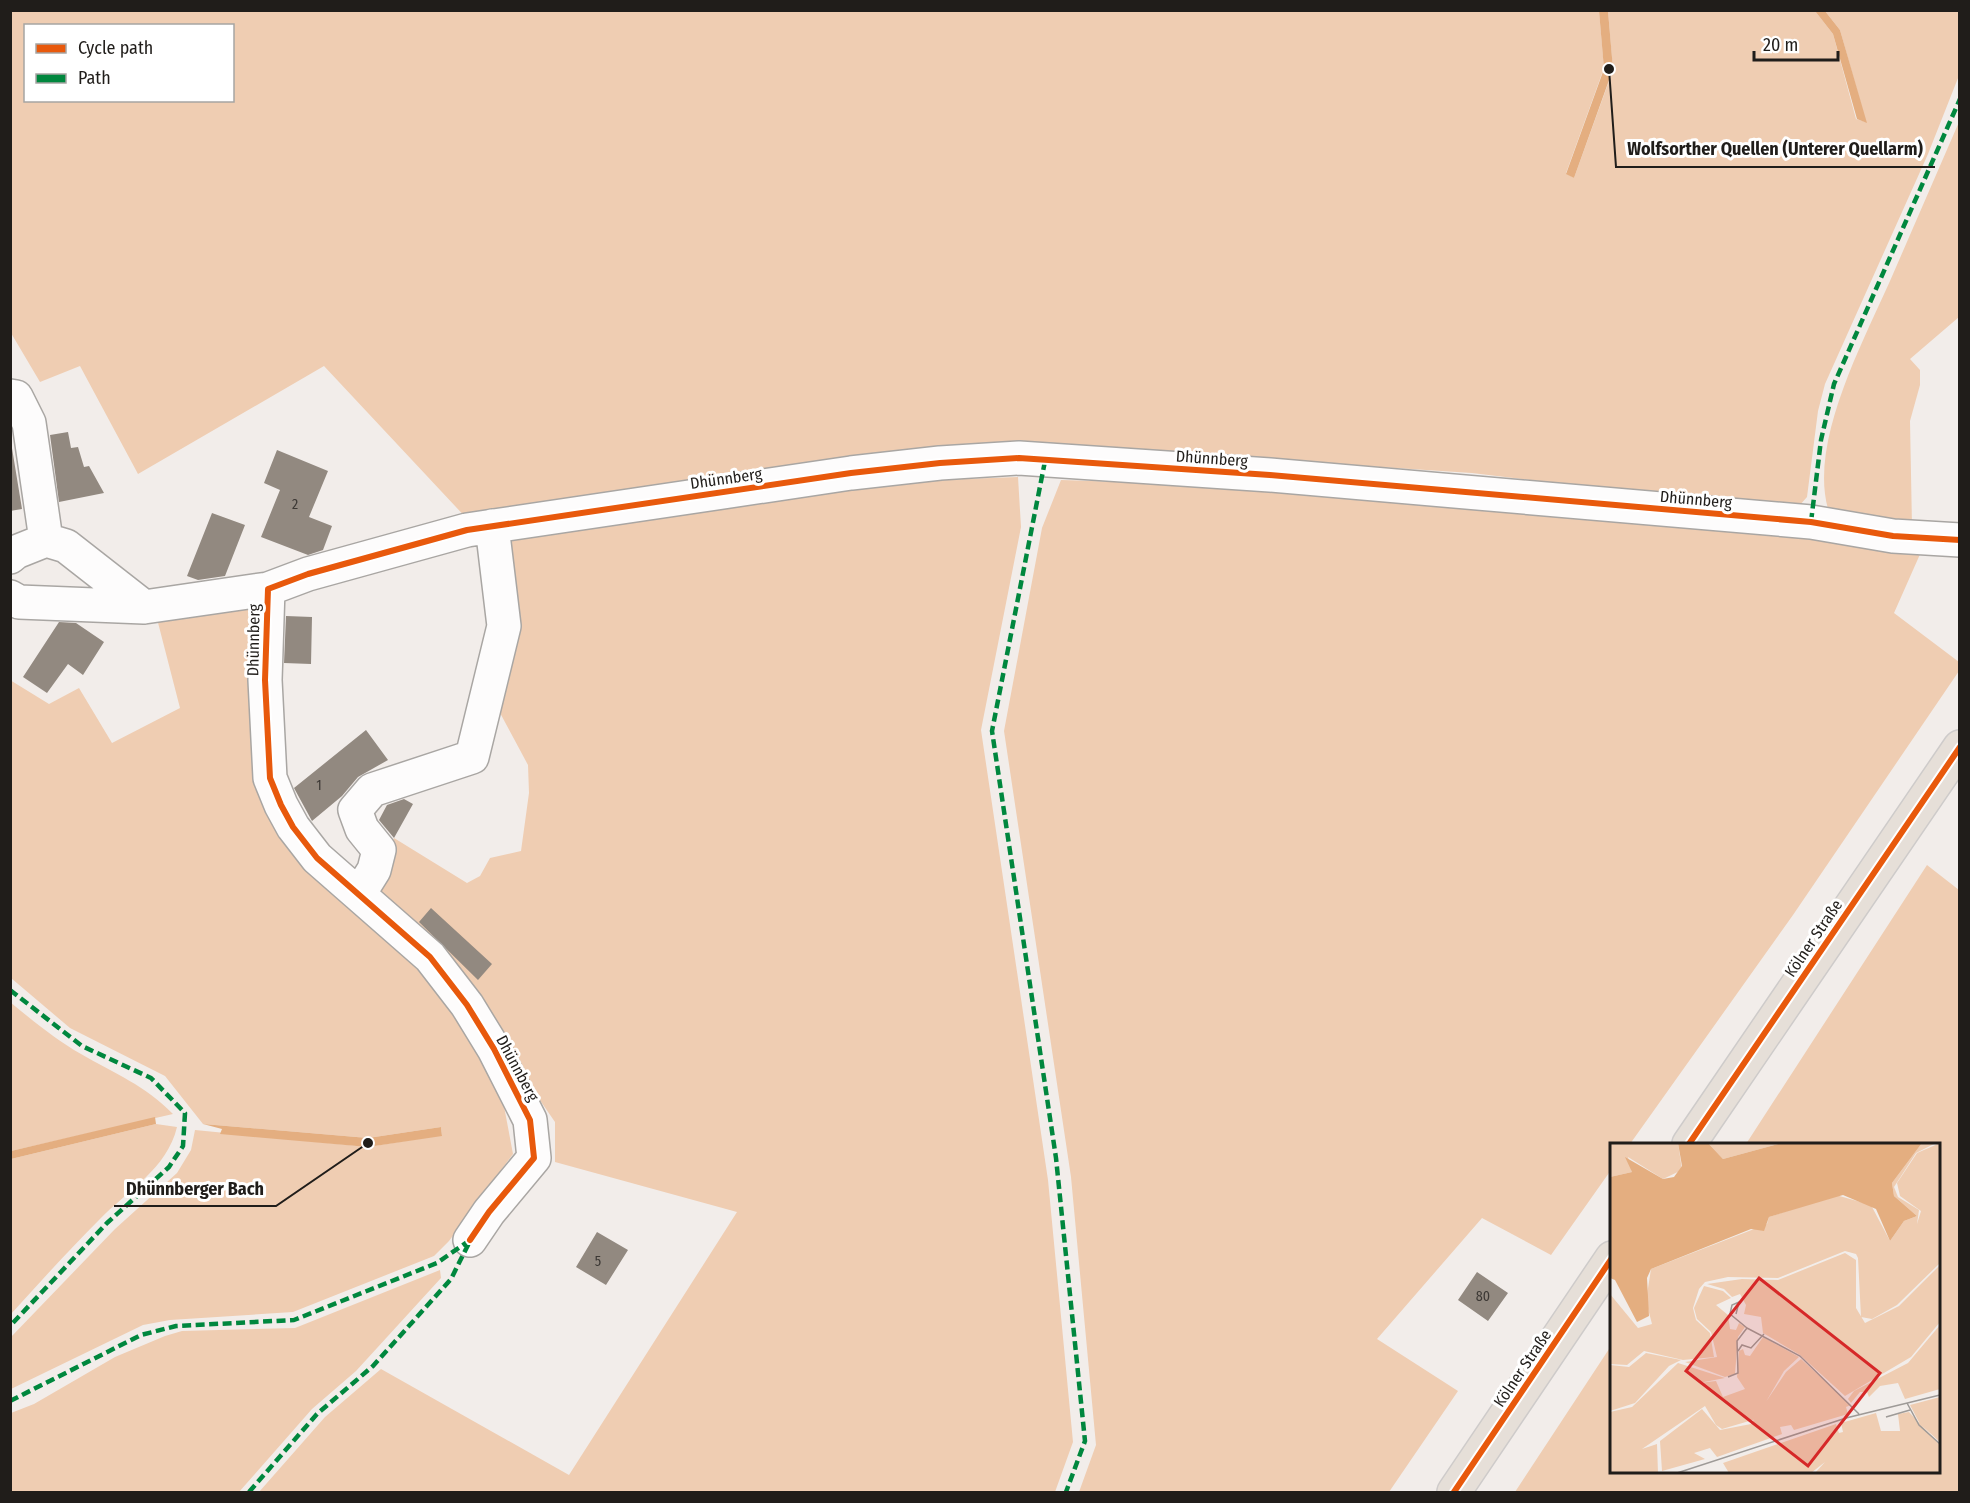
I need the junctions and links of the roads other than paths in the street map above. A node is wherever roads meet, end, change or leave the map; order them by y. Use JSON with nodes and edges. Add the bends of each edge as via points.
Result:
{"nodes":[{"id":1,"x":10,"y":396,"type":"edge"},
{"id":2,"x":492,"y":526,"type":"junction"},
{"id":3,"x":46,"y":540,"type":"junction"},
{"id":4,"x":1959,"y":540,"type":"edge"},
{"id":5,"x":10,"y":557,"type":"edge"},
{"id":6,"x":268,"y":589,"type":"junction"},
{"id":7,"x":10,"y":597,"type":"edge"},
{"id":8,"x":144,"y":607,"type":"junction"},
{"id":9,"x":1959,"y":747,"type":"edge"},
{"id":10,"x":359,"y":894,"type":"junction"},
{"id":11,"x":1690,"y":1143,"type":"edge"},
{"id":12,"x":470,"y":1240,"type":"dead end"},
{"id":13,"x":1610,"y":1259,"type":"edge"},
{"id":14,"x":1454,"y":1492,"type":"edge"}],
"edges":[{"from":1,"to":3,"type":"street","via":[[16,397],[29,423]]},
{"from":2,"to":4,"type":"street","name":"Dhünnberg","via":[[850,473],[1019,458],[1317,479],[1810,522],[1893,536]]},
{"from":2,"to":6,"type":"street","name":"Dhünnberg","via":[[368,557]]},
{"from":2,"to":10,"type":"street","via":[[504,626],[472,757],[372,790],[355,810],[362,830],[379,850],[374,870]]},
{"from":3,"to":5,"type":"street"},
{"from":3,"to":8,"type":"street","via":[[66,546]]},
{"from":6,"to":8,"type":"street","name":"Dhünnberg"},
{"from":6,"to":10,"type":"street","name":"Dhünnberg","via":[[265,680],[270,778],[293,828],[317,858]]},
{"from":7,"to":8,"type":"street","name":"Dhünnberg","via":[[19,602]]},
{"from":9,"to":11,"type":"main road","name":"Kölner Straße"},
{"from":10,"to":12,"type":"street","name":"Dhünnberg","via":[[430,957],[467,1005],[530,1120],[534,1158]]},
{"from":13,"to":14,"type":"main road","name":"Kölner Straße"}]}
